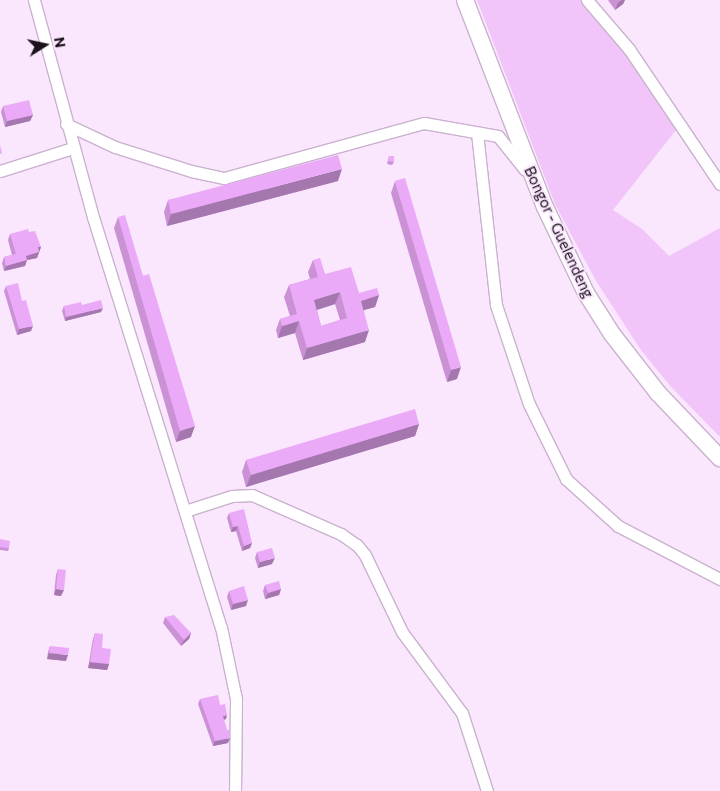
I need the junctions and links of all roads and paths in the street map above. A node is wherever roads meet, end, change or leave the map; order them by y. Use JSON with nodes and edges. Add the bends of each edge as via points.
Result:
{"nodes":[{"id":1,"x":34,"y":0,"type":"edge"},
{"id":2,"x":465,"y":0,"type":"edge"},
{"id":3,"x":587,"y":0,"type":"edge"},
{"id":4,"x":66,"y":124,"type":"junction"},
{"id":5,"x":477,"y":133,"type":"junction"},
{"id":6,"x":73,"y":148,"type":"junction"},
{"id":7,"x":0,"y":171,"type":"edge"},
{"id":8,"x":720,"y":184,"type":"edge"},
{"id":9,"x":545,"y":207,"type":"junction"},
{"id":10,"x":720,"y":458,"type":"edge"},
{"id":11,"x":186,"y":511,"type":"junction"},
{"id":12,"x":720,"y":579,"type":"edge"},
{"id":13,"x":236,"y":791,"type":"edge"},
{"id":14,"x":487,"y":791,"type":"edge"}],
"edges":[{"from":1,"to":4,"type":"street"},
{"from":2,"to":9,"type":"highway","name":"Bongor - Guelendeng"},
{"from":3,"to":8,"type":"street","via":[[629,49]]},
{"from":4,"to":5,"type":"street","via":[[116,147],[191,172],[224,178],[424,124]]},
{"from":4,"to":6,"type":"street"},
{"from":5,"to":9,"type":"street","via":[[498,136],[519,159]]},
{"from":5,"to":12,"type":"street","via":[[496,305],[529,404],[566,479],[618,526]]},
{"from":6,"to":7,"type":"street"},
{"from":6,"to":11,"type":"street"},
{"from":9,"to":10,"type":"highway","name":"Bongor - Guelendeng","via":[[586,293],[612,334],[658,393]]},
{"from":11,"to":13,"type":"street","via":[[221,627],[236,699]]},
{"from":11,"to":14,"type":"street","via":[[232,496],[252,495],[341,534],[357,545],[365,555],[402,632],[462,713]]}]}
